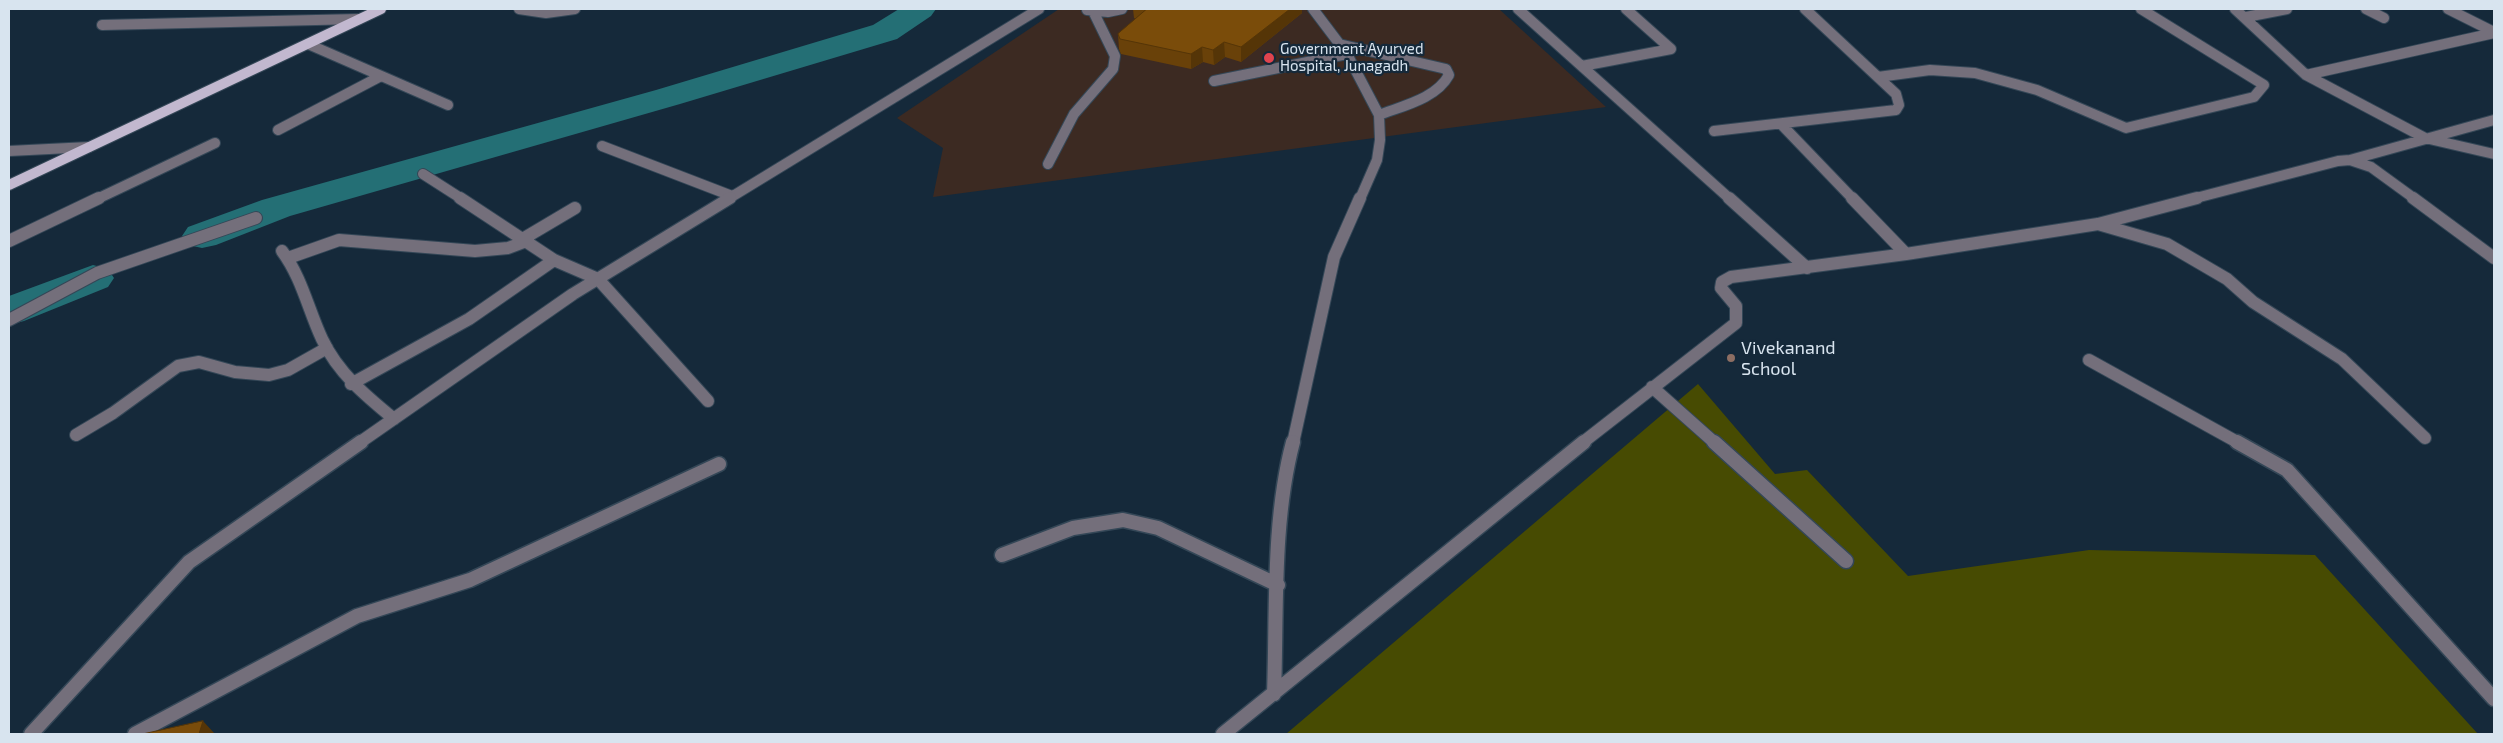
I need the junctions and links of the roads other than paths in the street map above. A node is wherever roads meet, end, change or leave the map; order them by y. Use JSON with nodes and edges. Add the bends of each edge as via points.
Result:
{"nodes":[{"id":1,"x":381,"y":9,"type":"edge"},
{"id":2,"x":519,"y":9,"type":"edge"},
{"id":3,"x":575,"y":9,"type":"edge"},
{"id":4,"x":1039,"y":9,"type":"edge"},
{"id":5,"x":1122,"y":9,"type":"edge"},
{"id":6,"x":1313,"y":9,"type":"edge"},
{"id":7,"x":1518,"y":9,"type":"edge"},
{"id":8,"x":1626,"y":9,"type":"edge"},
{"id":9,"x":1805,"y":9,"type":"edge"},
{"id":10,"x":2141,"y":9,"type":"edge"},
{"id":11,"x":2235,"y":9,"type":"edge"},
{"id":12,"x":2287,"y":9,"type":"edge"},
{"id":13,"x":2366,"y":9,"type":"edge"},
{"id":14,"x":2448,"y":9,"type":"edge"},
{"id":15,"x":1089,"y":10,"type":"edge"},
{"id":16,"x":2246,"y":17,"type":"junction"},
{"id":17,"x":2384,"y":18,"type":"dead end"},
{"id":18,"x":359,"y":19,"type":"junction"},
{"id":19,"x":102,"y":24,"type":"dead end"},
{"id":20,"x":2494,"y":32,"type":"edge"},
{"id":21,"x":308,"y":44,"type":"junction"},
{"id":22,"x":1339,"y":44,"type":"junction"},
{"id":23,"x":1348,"y":54,"type":"junction"},
{"id":24,"x":1582,"y":66,"type":"junction"},
{"id":25,"x":2306,"y":75,"type":"junction"},
{"id":26,"x":381,"y":76,"type":"junction"},
{"id":27,"x":1878,"y":77,"type":"junction"},
{"id":28,"x":1214,"y":81,"type":"dead end"},
{"id":29,"x":448,"y":105,"type":"dead end"},
{"id":30,"x":1379,"y":115,"type":"junction"},
{"id":31,"x":2494,"y":120,"type":"edge"},
{"id":32,"x":1781,"y":124,"type":"junction"},
{"id":33,"x":278,"y":130,"type":"dead end"},
{"id":34,"x":1714,"y":131,"type":"dead end"},
{"id":35,"x":2425,"y":138,"type":"junction"},
{"id":36,"x":214,"y":143,"type":"dead end"},
{"id":37,"x":602,"y":146,"type":"dead end"},
{"id":38,"x":89,"y":147,"type":"junction"},
{"id":39,"x":9,"y":151,"type":"edge"},
{"id":40,"x":2494,"y":154,"type":"edge"},
{"id":41,"x":2350,"y":160,"type":"junction"},
{"id":42,"x":1048,"y":164,"type":"dead end"},
{"id":43,"x":423,"y":174,"type":"dead end"},
{"id":44,"x":9,"y":185,"type":"edge"},
{"id":45,"x":732,"y":196,"type":"junction"},
{"id":46,"x":575,"y":208,"type":"dead end"},
{"id":47,"x":256,"y":218,"type":"dead end"},
{"id":48,"x":2098,"y":224,"type":"junction"},
{"id":49,"x":9,"y":241,"type":"edge"},
{"id":50,"x":522,"y":241,"type":"junction"},
{"id":51,"x":1906,"y":254,"type":"junction"},
{"id":52,"x":2494,"y":258,"type":"edge"},
{"id":53,"x":554,"y":260,"type":"junction"},
{"id":54,"x":1806,"y":268,"type":"junction"},
{"id":55,"x":598,"y":279,"type":"junction"},
{"id":56,"x":9,"y":320,"type":"edge"},
{"id":57,"x":327,"y":348,"type":"junction"},
{"id":58,"x":2089,"y":360,"type":"dead end"},
{"id":59,"x":351,"y":384,"type":"junction"},
{"id":60,"x":1652,"y":386,"type":"junction"},
{"id":61,"x":708,"y":400,"type":"dead end"},
{"id":62,"x":394,"y":419,"type":"junction"},
{"id":63,"x":76,"y":435,"type":"dead end"},
{"id":64,"x":2425,"y":438,"type":"dead end"},
{"id":65,"x":719,"y":464,"type":"dead end"},
{"id":66,"x":1002,"y":555,"type":"dead end"},
{"id":67,"x":1846,"y":562,"type":"dead end"},
{"id":68,"x":1278,"y":585,"type":"junction"},
{"id":69,"x":1274,"y":694,"type":"junction"},
{"id":70,"x":2494,"y":699,"type":"edge"},
{"id":71,"x":31,"y":734,"type":"edge"},
{"id":72,"x":135,"y":734,"type":"edge"},
{"id":73,"x":1223,"y":734,"type":"edge"}],
"edges":[{"from":1,"to":18,"type":"main road"},
{"from":2,"to":3,"type":"street","via":[[546,13]]},
{"from":4,"to":45,"type":"street"},
{"from":5,"to":15,"type":"street","via":[[1108,12]]},
{"from":6,"to":22,"type":"street"},
{"from":7,"to":24,"type":"street"},
{"from":8,"to":24,"type":"street","via":[[1671,48]]},
{"from":9,"to":27,"type":"street"},
{"from":10,"to":27,"type":"street","via":[[2264,85],[2254,97],[2126,128],[2037,90],[1975,73],[1930,70]]},
{"from":11,"to":16,"type":"street"},
{"from":12,"to":16,"type":"street"},
{"from":13,"to":17,"type":"street"},
{"from":14,"to":20,"type":"street"},
{"from":15,"to":42,"type":"street","via":[[1116,62],[1074,114]]},
{"from":16,"to":25,"type":"street"},
{"from":18,"to":19,"type":"street"},
{"from":18,"to":21,"type":"main road"},
{"from":20,"to":25,"type":"street"},
{"from":21,"to":26,"type":"street"},
{"from":21,"to":38,"type":"main road"},
{"from":22,"to":23,"type":"street"},
{"from":22,"to":30,"type":"street","via":[[1436,65],[1450,76],[1430,94]]},
{"from":23,"to":28,"type":"street"},
{"from":23,"to":30,"type":"street"},
{"from":24,"to":54,"type":"street"},
{"from":25,"to":35,"type":"street"},
{"from":26,"to":29,"type":"street"},
{"from":26,"to":33,"type":"street"},
{"from":27,"to":32,"type":"street","via":[[1896,94],[1899,105],[1896,110]]},
{"from":30,"to":68,"type":"street","via":[[1378,160],[1334,257],[1286,469],[1280,513]]},
{"from":31,"to":35,"type":"street"},
{"from":32,"to":34,"type":"street"},
{"from":32,"to":51,"type":"street"},
{"from":35,"to":40,"type":"street"},
{"from":35,"to":41,"type":"street"},
{"from":36,"to":49,"type":"street"},
{"from":37,"to":45,"type":"street"},
{"from":38,"to":39,"type":"street"},
{"from":38,"to":44,"type":"main road"},
{"from":41,"to":48,"type":"street"},
{"from":41,"to":52,"type":"street","via":[[2371,167]]},
{"from":43,"to":50,"type":"street"},
{"from":45,"to":55,"type":"street"},
{"from":46,"to":50,"type":"street"},
{"from":47,"to":56,"type":"street","via":[[97,273]]},
{"from":48,"to":51,"type":"street"},
{"from":48,"to":64,"type":"street","via":[[2167,244],[2227,279],[2253,302],[2342,359]]},
{"from":50,"to":53,"type":"street"},
{"from":50,"to":57,"type":"street","via":[[508,248],[475,251],[339,240],[285,254]]},
{"from":51,"to":54,"type":"street"},
{"from":53,"to":55,"type":"street"},
{"from":53,"to":59,"type":"street","via":[[469,319]]},
{"from":54,"to":60,"type":"street","via":[[1731,277],[1722,282],[1721,288],[1736,306],[1736,323]]},
{"from":55,"to":61,"type":"street"},
{"from":55,"to":62,"type":"street"},
{"from":57,"to":59,"type":"street"},
{"from":57,"to":63,"type":"street","via":[[288,370],[269,375],[235,372],[199,362],[178,366]]},
{"from":58,"to":70,"type":"street","via":[[2287,470]]},
{"from":59,"to":62,"type":"street"},
{"from":60,"to":67,"type":"street"},
{"from":60,"to":69,"type":"street"},
{"from":62,"to":71,"type":"street","via":[[189,562]]},
{"from":65,"to":72,"type":"street","via":[[470,580],[357,616]]},
{"from":66,"to":68,"type":"street","via":[[1073,528],[1123,520],[1158,528]]},
{"from":68,"to":69,"type":"street"},
{"from":69,"to":73,"type":"street"}]}
